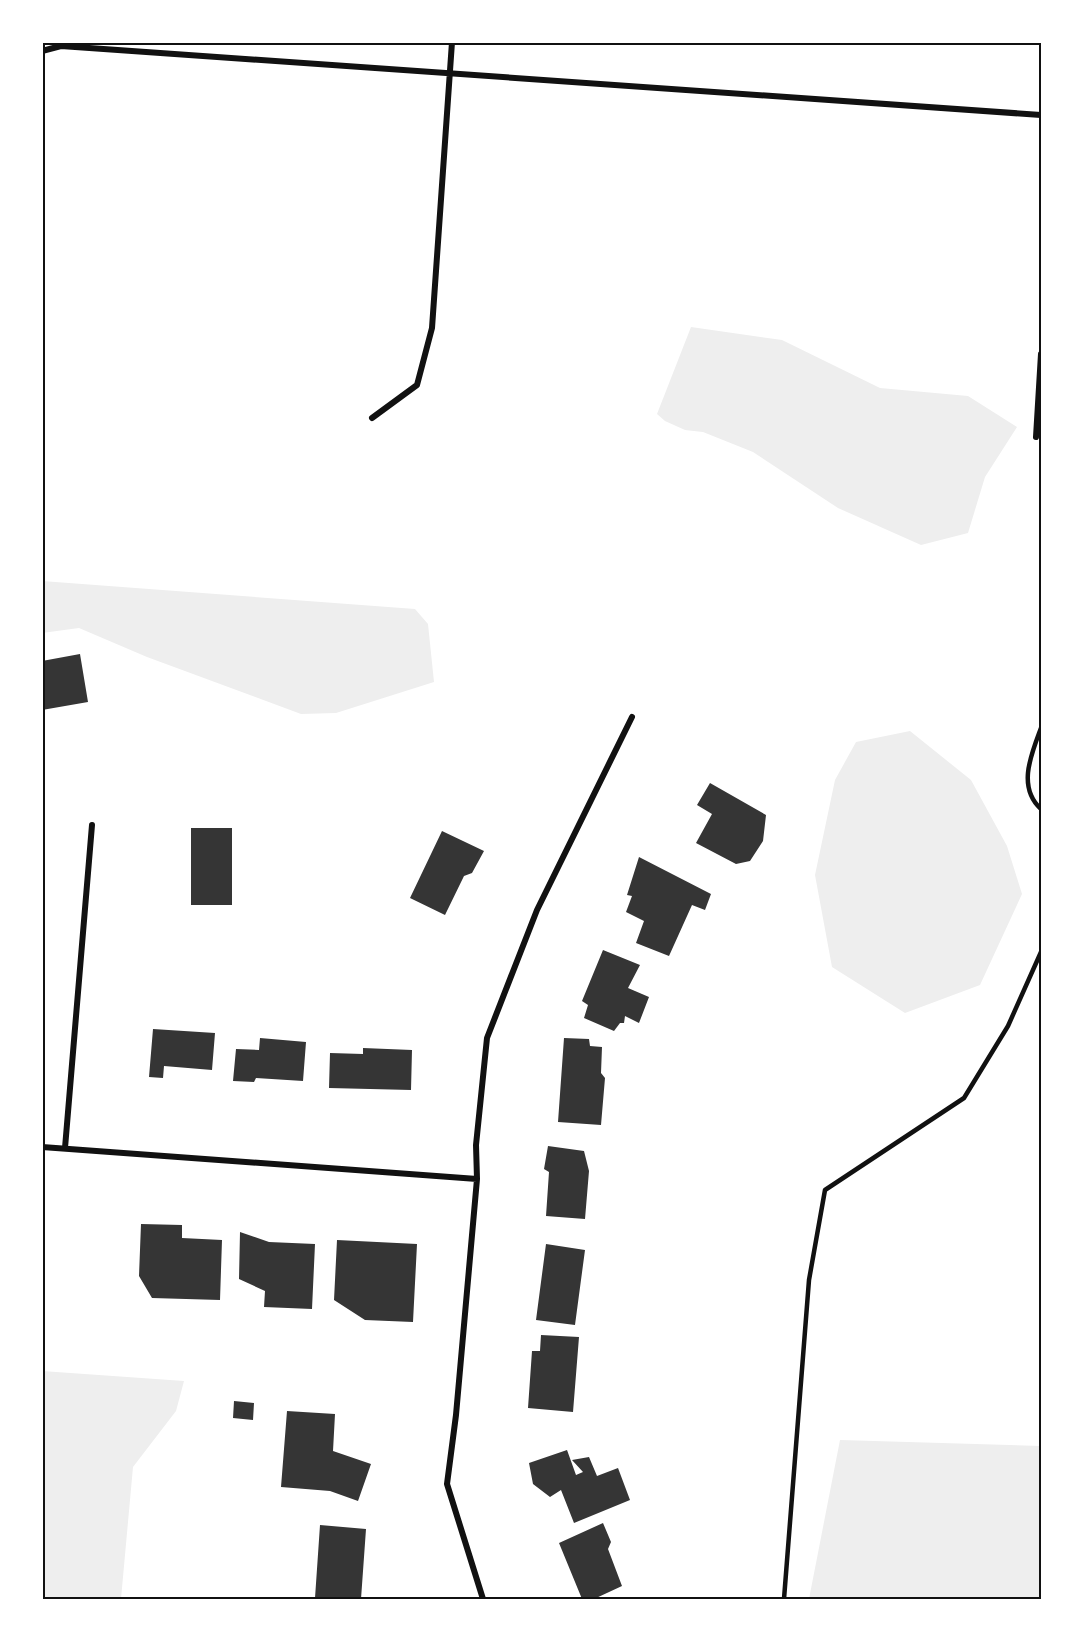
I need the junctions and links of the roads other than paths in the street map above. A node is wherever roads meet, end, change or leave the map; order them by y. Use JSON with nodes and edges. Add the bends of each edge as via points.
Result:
{"nodes":[{"id":1,"x":452,"y":42,"type":"edge"},
{"id":2,"x":42,"y":51,"type":"edge"},
{"id":3,"x":449,"y":73,"type":"junction"},
{"id":4,"x":1041,"y":115,"type":"edge"},
{"id":5,"x":1041,"y":354,"type":"edge"},
{"id":6,"x":372,"y":418,"type":"dead end"},
{"id":7,"x":1036,"y":436,"type":"dead end"},
{"id":8,"x":632,"y":717,"type":"dead end"},
{"id":9,"x":1041,"y":729,"type":"edge"},
{"id":10,"x":1041,"y":809,"type":"edge"},
{"id":11,"x":92,"y":825,"type":"dead end"},
{"id":12,"x":1041,"y":952,"type":"edge"},
{"id":13,"x":42,"y":1147,"type":"edge"},
{"id":14,"x":65,"y":1148,"type":"junction"},
{"id":15,"x":477,"y":1179,"type":"junction"},
{"id":16,"x":483,"y":1599,"type":"edge"},
{"id":17,"x":784,"y":1599,"type":"edge"}],
"edges":[{"from":1,"to":3,"type":"street"},
{"from":2,"to":3,"type":"street","via":[[62,46]]},
{"from":3,"to":4,"type":"street"},
{"from":3,"to":6,"type":"street","via":[[432,328],[417,384]]},
{"from":5,"to":7,"type":"street"},
{"from":8,"to":15,"type":"street","via":[[537,910],[487,1038],[476,1145]]},
{"from":9,"to":10,"type":"lane","via":[[1027,767],[1032,801]]},
{"from":11,"to":14,"type":"street"},
{"from":12,"to":17,"type":"lane","via":[[1008,1026],[964,1098],[825,1190],[809,1280]]},
{"from":13,"to":14,"type":"street"},
{"from":14,"to":15,"type":"street"},
{"from":15,"to":16,"type":"street","via":[[447,1484]]}]}
